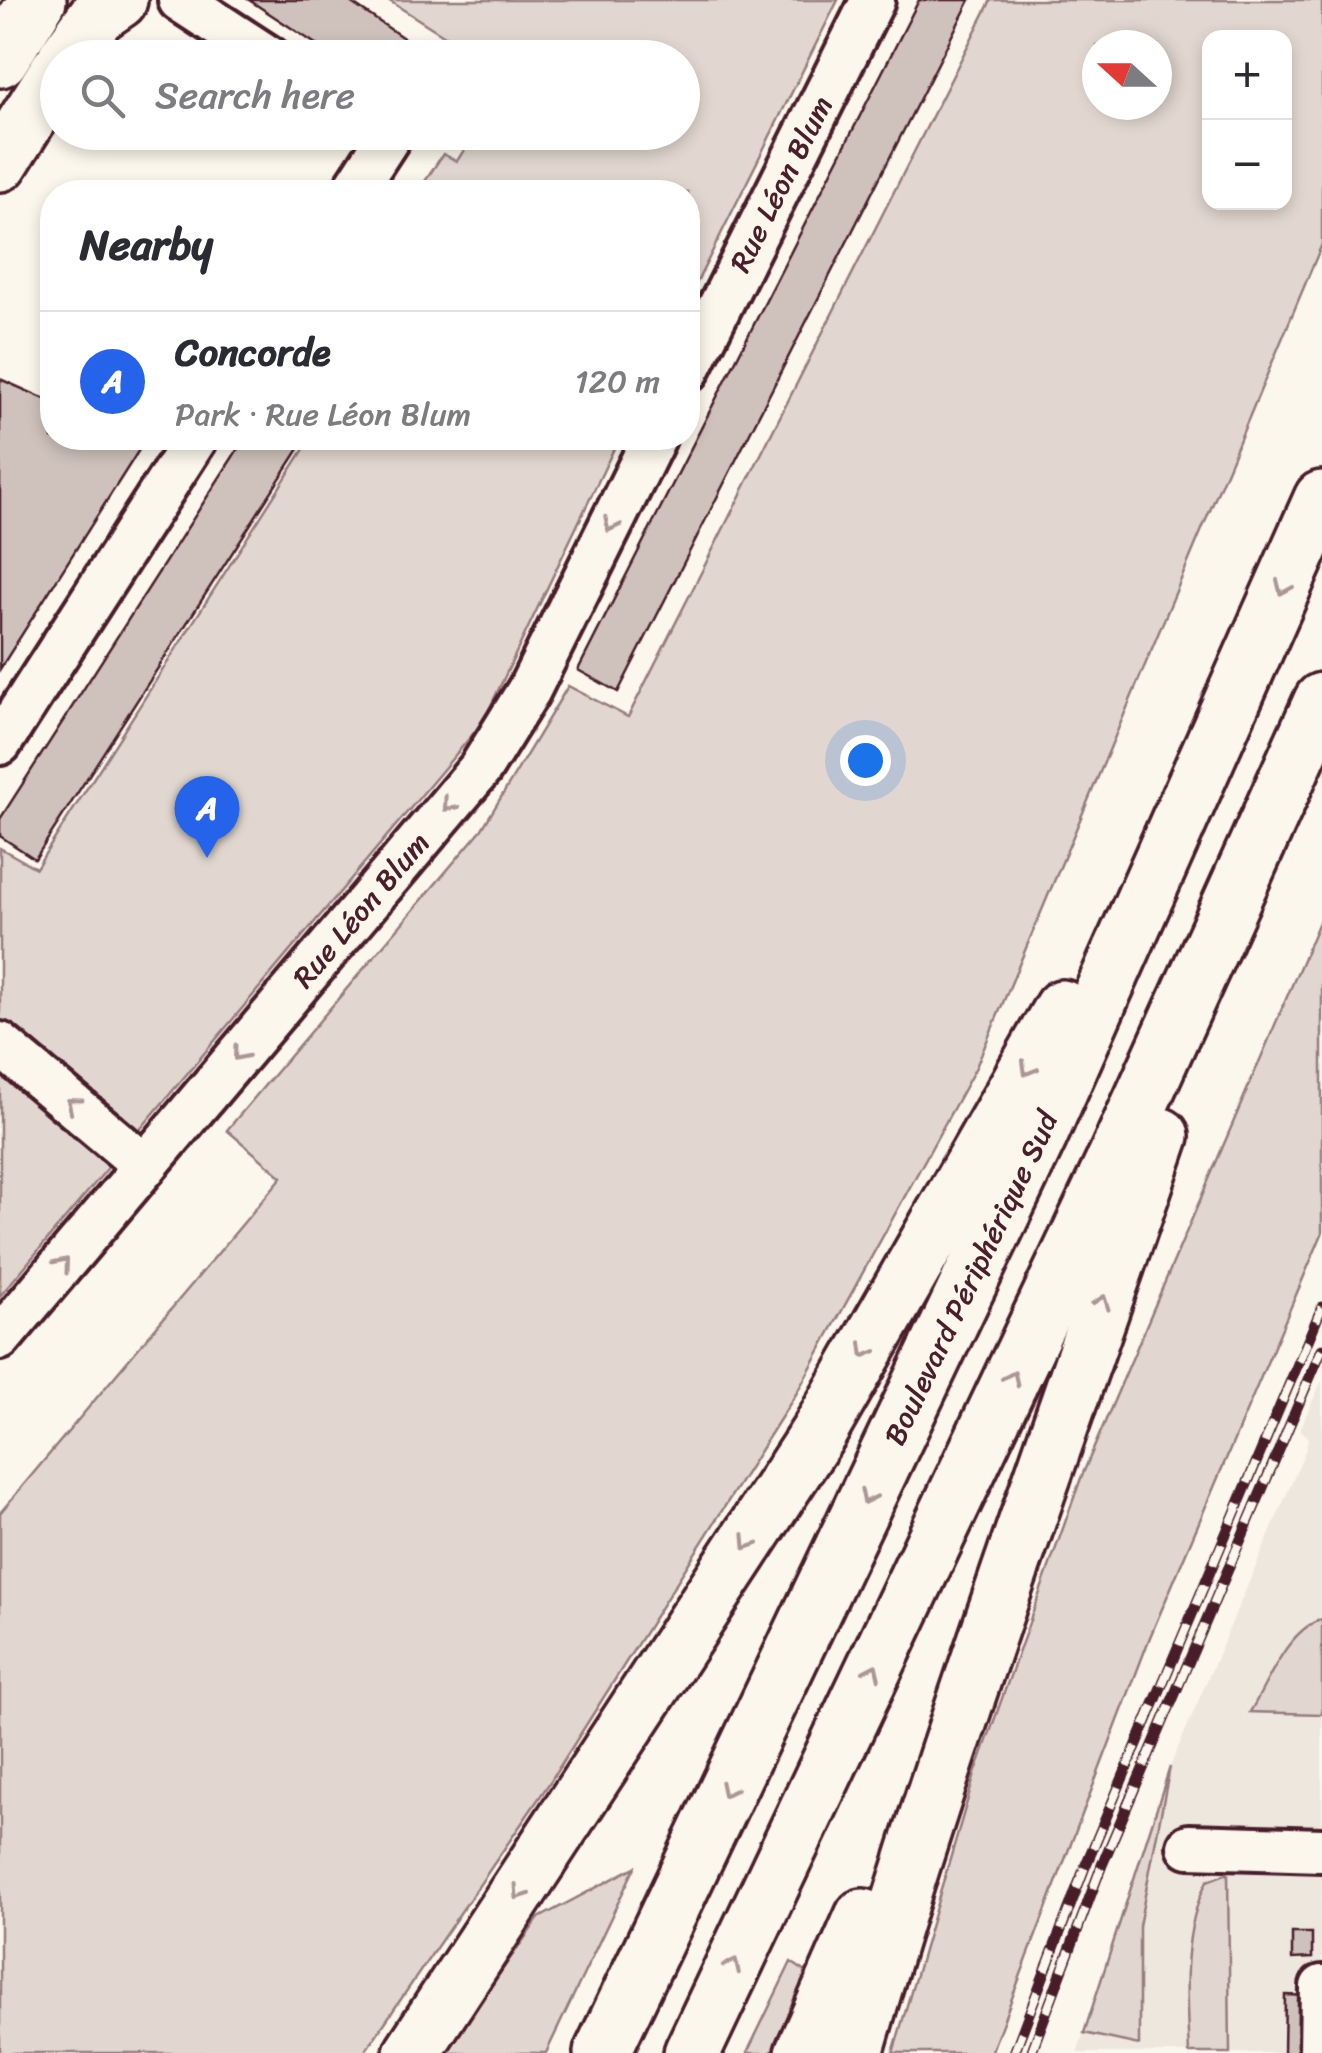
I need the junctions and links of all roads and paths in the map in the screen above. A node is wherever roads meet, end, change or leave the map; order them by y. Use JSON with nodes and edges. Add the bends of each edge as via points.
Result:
{"nodes":[{"id":1,"x":38,"y":0,"type":"edge"},
{"id":2,"x":100,"y":0,"type":"edge"},
{"id":3,"x":119,"y":0,"type":"edge"},
{"id":4,"x":180,"y":0,"type":"edge"},
{"id":5,"x":872,"y":0,"type":"edge"},
{"id":6,"x":79,"y":40,"type":"edge"},
{"id":7,"x":241,"y":40,"type":"edge"},
{"id":8,"x":0,"y":59,"type":"edge"},
{"id":9,"x":40,"y":100,"type":"edge"},
{"id":10,"x":380,"y":150,"type":"edge"},
{"id":11,"x":0,"y":163,"type":"edge"},
{"id":12,"x":361,"y":180,"type":"edge"},
{"id":13,"x":700,"y":346,"type":"edge"},
{"id":14,"x":188,"y":450,"type":"edge"},
{"id":15,"x":648,"y":450,"type":"edge"},
{"id":16,"x":1322,"y":499,"type":"edge"},
{"id":17,"x":1322,"y":701,"type":"edge"},
{"id":18,"x":1215,"y":741,"type":"junction"},
{"id":19,"x":0,"y":742,"type":"edge"},
{"id":20,"x":1264,"y":836,"type":"junction"},
{"id":21,"x":0,"y":1044,"type":"edge"},
{"id":22,"x":144,"y":1166,"type":"junction"},
{"id":23,"x":0,"y":1338,"type":"edge"},
{"id":24,"x":1056,"y":1426,"type":"junction"},
{"id":25,"x":1189,"y":1846,"type":"dead end"},
{"id":26,"x":1322,"y":1850,"type":"edge"},
{"id":27,"x":1322,"y":1987,"type":"edge"},
{"id":28,"x":412,"y":2053,"type":"edge"},
{"id":29,"x":602,"y":2053,"type":"edge"},
{"id":30,"x":692,"y":2053,"type":"edge"},
{"id":31,"x":803,"y":2053,"type":"edge"},
{"id":32,"x":854,"y":2053,"type":"edge"},
{"id":33,"x":1321,"y":2053,"type":"edge"}],
"edges":[{"from":1,"to":8,"type":"main road"},
{"from":2,"to":3,"type":"main road"},
{"from":3,"to":6,"type":"main road","via":[[96,15]]},
{"from":4,"to":7,"type":"street"},
{"from":5,"to":13,"type":"street","name":"Rue Léon Blum"},
{"from":9,"to":11,"type":"main road"},
{"from":10,"to":12,"type":"street"},
{"from":14,"to":19,"type":"street"},
{"from":15,"to":22,"type":"street","name":"Rue Léon Blum","one_way":true,"via":[[499,742]]},
{"from":16,"to":18,"type":"main road","name":"Boulevard Périphérique Sud","one_way":true},
{"from":17,"to":20,"type":"main road"},
{"from":18,"to":28,"type":"main road","one_way":true,"via":[[820,1432]]},
{"from":18,"to":29,"type":"main road","name":"Boulevard Périphérique Sud","one_way":true,"via":[[1031,1153]]},
{"from":24,"to":20,"type":"main road","one_way":true},
{"from":30,"to":20,"type":"main road","one_way":true},
{"from":22,"to":21,"type":"street","one_way":true},
{"from":23,"to":22,"type":"street","name":"Rue Léon Blum","one_way":true},
{"from":24,"to":31,"type":"main road","via":[[850,1950]]},
{"from":24,"to":32,"type":"main road"},
{"from":25,"to":26,"type":"street"},
{"from":27,"to":33,"type":"street"}]}
